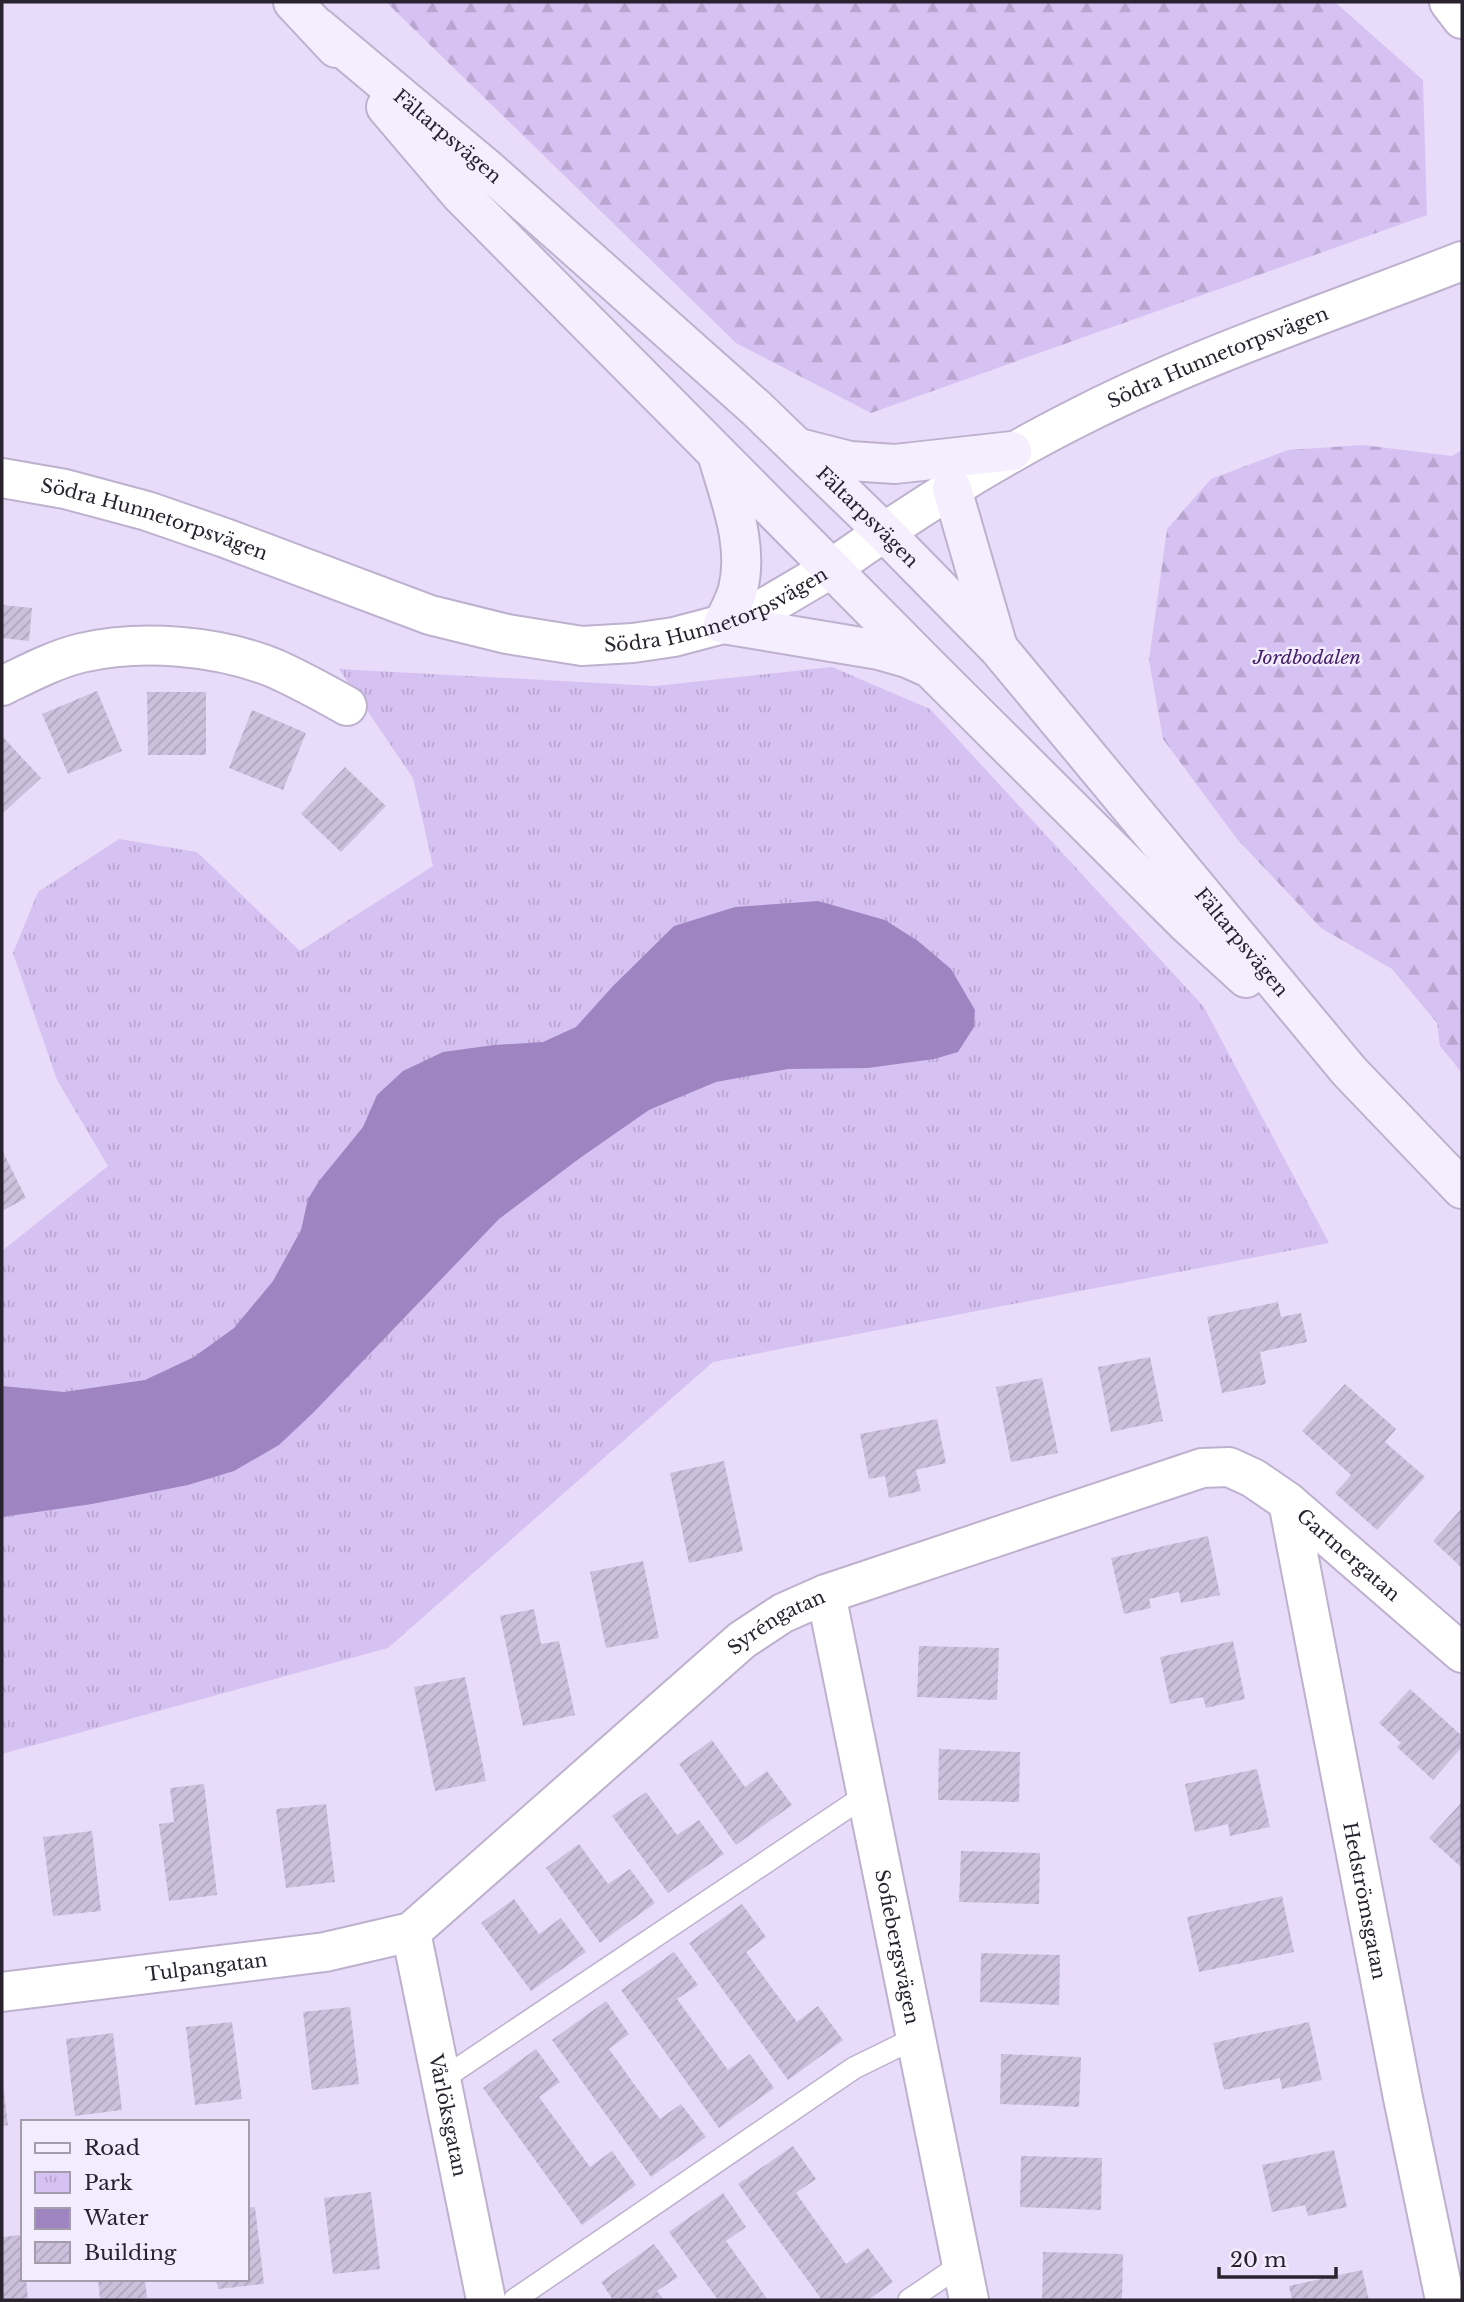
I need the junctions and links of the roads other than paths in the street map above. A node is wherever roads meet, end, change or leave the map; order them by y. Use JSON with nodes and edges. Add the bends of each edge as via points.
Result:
{"nodes":[{"id":1,"x":293,"y":2,"type":"edge"},
{"id":2,"x":1449,"y":2,"type":"edge"},
{"id":3,"x":1462,"y":19,"type":"edge"},
{"id":4,"x":319,"y":28,"type":"junction"},
{"id":5,"x":1462,"y":261,"type":"edge"},
{"id":6,"x":797,"y":447,"type":"junction"},
{"id":7,"x":1012,"y":451,"type":"junction"},
{"id":8,"x":716,"y":452,"type":"junction"},
{"id":9,"x":2,"y":478,"type":"edge"},
{"id":10,"x":952,"y":489,"type":"junction"},
{"id":11,"x":884,"y":532,"type":"junction"},
{"id":12,"x":832,"y":568,"type":"junction"},
{"id":13,"x":723,"y":624,"type":"junction"},
{"id":14,"x":999,"y":649,"type":"junction"},
{"id":15,"x":930,"y":668,"type":"junction"},
{"id":16,"x":2,"y":686,"type":"edge"},
{"id":17,"x":347,"y":706,"type":"dead end"},
{"id":18,"x":1349,"y":1071,"type":"junction"},
{"id":19,"x":1462,"y":1189,"type":"edge"},
{"id":20,"x":1228,"y":1467,"type":"joint"},
{"id":21,"x":1288,"y":1502,"type":"junction"},
{"id":22,"x":826,"y":1594,"type":"junction"},
{"id":23,"x":1462,"y":1654,"type":"edge"},
{"id":24,"x":866,"y":1795,"type":"junction"},
{"id":25,"x":411,"y":1932,"type":"junction"},
{"id":26,"x":2,"y":1992,"type":"edge"},
{"id":27,"x":915,"y":2038,"type":"junction"},
{"id":28,"x":442,"y":2080,"type":"junction"},
{"id":29,"x":965,"y":2282,"type":"edge"},
{"id":30,"x":486,"y":2300,"type":"edge"},
{"id":31,"x":514,"y":2300,"type":"edge"},
{"id":32,"x":909,"y":2300,"type":"edge"},
{"id":33,"x":1445,"y":2300,"type":"edge"}],
"edges":[{"from":1,"to":4,"type":"main road","name":"Fältarpsvägen"},
{"from":2,"to":3,"type":"street"},
{"from":4,"to":6,"type":"main road","name":"Fältarpsvägen","via":[[485,167]]},
{"from":4,"to":8,"type":"main road","name":"Fältarpsvägen","via":[[460,194]]},
{"from":5,"to":7,"type":"street","name":"Södra Hunnetorpsvägen","via":[[1189,367]]},
{"from":6,"to":7,"type":"main road","via":[[850,461],[895,464]]},
{"from":6,"to":11,"type":"main road","name":"Fältarpsvägen"},
{"from":7,"to":10,"type":"street","name":"Södra Hunnetorpsvägen"},
{"from":8,"to":12,"type":"main road","name":"Fältarpsvägen"},
{"from":8,"to":13,"type":"main road","via":[[738,523],[741,564],[738,591]]},
{"from":9,"to":13,"type":"street","name":"Södra Hunnetorpsvägen","via":[[147,510],[430,615],[507,634],[582,646],[674,637]]},
{"from":10,"to":11,"type":"street","name":"Södra Hunnetorpsvägen"},
{"from":10,"to":14,"type":"main road"},
{"from":11,"to":12,"type":"street","name":"Södra Hunnetorpsvägen"},
{"from":11,"to":14,"type":"main road","name":"Fältarpsvägen"},
{"from":12,"to":13,"type":"street","name":"Södra Hunnetorpsvägen","via":[[764,608]]},
{"from":12,"to":15,"type":"main road","name":"Fältarpsvägen"},
{"from":13,"to":15,"type":"main road","via":[[879,650]]},
{"from":14,"to":18,"type":"main road","name":"Fältarpsvägen"},
{"from":15,"to":18,"type":"main road","name":"Fältarpsvägen","via":[[1188,925]]},
{"from":16,"to":17,"type":"street","via":[[79,654],[145,645],[237,657],[273,668]]},
{"from":18,"to":19,"type":"main road","name":"Fältarpsvägen"},
{"from":20,"to":21,"type":"street","name":"Gartnergatan"},
{"from":20,"to":22,"type":"street","name":"Syréngatan","via":[[1202,1468]]},
{"from":21,"to":23,"type":"street","name":"Gartnergatan"},
{"from":21,"to":33,"type":"street","name":"Hedströmsgatan"},
{"from":22,"to":24,"type":"street","name":"Sofiebergsvägen"},
{"from":22,"to":25,"type":"street","name":"Syréngatan","via":[[783,1613],[742,1640]]},
{"from":24,"to":27,"type":"street","name":"Sofiebergsvägen"},
{"from":24,"to":28,"type":"lane"},
{"from":25,"to":26,"type":"street","name":"Tulpangatan","via":[[325,1952]]},
{"from":25,"to":28,"type":"street","name":"Vårlöksgatan"},
{"from":27,"to":29,"type":"street","name":"Sofiebergsvägen"},
{"from":27,"to":31,"type":"lane","via":[[854,2068]]},
{"from":28,"to":30,"type":"street","name":"Vårlöksgatan"},
{"from":29,"to":32,"type":"lane"}]}
